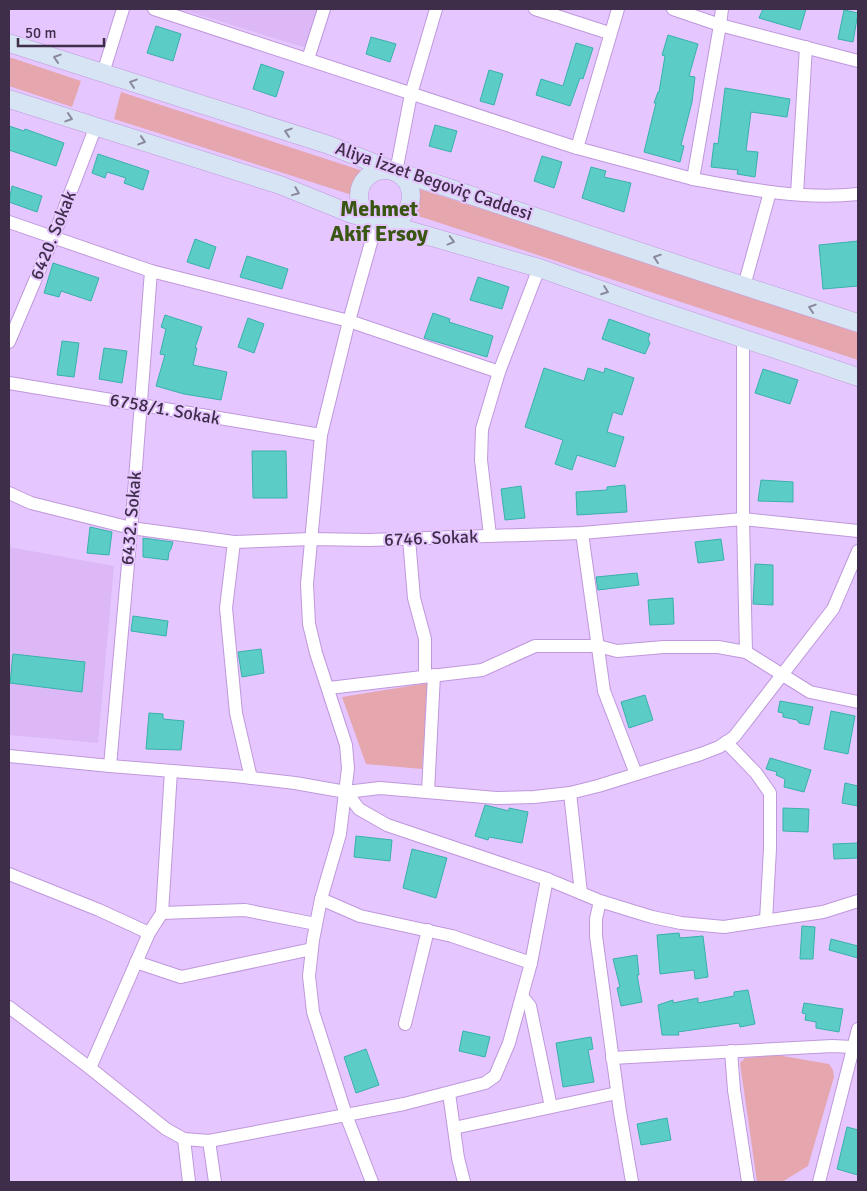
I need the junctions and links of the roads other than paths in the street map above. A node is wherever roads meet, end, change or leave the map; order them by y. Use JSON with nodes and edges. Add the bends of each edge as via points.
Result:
{"nodes":[{"id":1,"x":123,"y":9,"type":"edge"},
{"id":2,"x":154,"y":9,"type":"edge"},
{"id":3,"x":324,"y":9,"type":"edge"},
{"id":4,"x":436,"y":9,"type":"edge"},
{"id":5,"x":535,"y":9,"type":"edge"},
{"id":6,"x":618,"y":9,"type":"edge"},
{"id":7,"x":673,"y":9,"type":"edge"},
{"id":8,"x":722,"y":9,"type":"edge"},
{"id":9,"x":720,"y":25,"type":"junction"},
{"id":10,"x":609,"y":33,"type":"junction"},
{"id":11,"x":9,"y":43,"type":"edge"},
{"id":12,"x":806,"y":48,"type":"junction"},
{"id":13,"x":308,"y":59,"type":"junction"},
{"id":14,"x":858,"y":61,"type":"edge"},
{"id":15,"x":103,"y":73,"type":"junction"},
{"id":16,"x":411,"y":94,"type":"junction"},
{"id":17,"x":9,"y":99,"type":"edge"},
{"id":18,"x":96,"y":126,"type":"junction"},
{"id":19,"x":577,"y":148,"type":"junction"},
{"id":20,"x":396,"y":172,"type":"junction"},
{"id":21,"x":693,"y":179,"type":"junction"},
{"id":22,"x":770,"y":192,"type":"junction"},
{"id":23,"x":797,"y":194,"type":"junction"},
{"id":24,"x":858,"y":194,"type":"edge"},
{"id":25,"x":378,"y":221,"type":"junction"},
{"id":26,"x":9,"y":222,"type":"edge"},
{"id":27,"x":53,"y":238,"type":"junction"},
{"id":28,"x":539,"y":268,"type":"junction"},
{"id":29,"x":151,"y":270,"type":"junction"},
{"id":30,"x":744,"y":286,"type":"junction"},
{"id":31,"x":349,"y":321,"type":"junction"},
{"id":32,"x":858,"y":323,"type":"edge"},
{"id":33,"x":743,"y":338,"type":"junction"},
{"id":34,"x":9,"y":342,"type":"edge"},
{"id":35,"x":499,"y":372,"type":"junction"},
{"id":36,"x":858,"y":377,"type":"edge"},
{"id":37,"x":9,"y":383,"type":"edge"},
{"id":38,"x":141,"y":406,"type":"junction"},
{"id":39,"x":321,"y":435,"type":"junction"},
{"id":40,"x":9,"y":493,"type":"edge"},
{"id":41,"x":744,"y":519,"type":"junction"},
{"id":42,"x":131,"y":528,"type":"junction"},
{"id":43,"x":858,"y":532,"type":"edge"},
{"id":44,"x":582,"y":533,"type":"junction"},
{"id":45,"x":490,"y":535,"type":"junction"},
{"id":46,"x":311,"y":539,"type":"junction"},
{"id":47,"x":409,"y":539,"type":"junction"},
{"id":48,"x":234,"y":542,"type":"junction"},
{"id":49,"x":858,"y":551,"type":"edge"},
{"id":50,"x":598,"y":646,"type":"junction"},
{"id":51,"x":746,"y":652,"type":"junction"},
{"id":52,"x":429,"y":675,"type":"junction"},
{"id":53,"x":784,"y":675,"type":"junction"},
{"id":54,"x":329,"y":688,"type":"junction"},
{"id":55,"x":858,"y":702,"type":"edge"},
{"id":56,"x":726,"y":742,"type":"junction"},
{"id":57,"x":9,"y":756,"type":"edge"},
{"id":58,"x":110,"y":766,"type":"junction"},
{"id":59,"x":171,"y":771,"type":"junction"},
{"id":60,"x":636,"y":774,"type":"junction"},
{"id":61,"x":251,"y":778,"type":"junction"},
{"id":62,"x":346,"y":792,"type":"junction"},
{"id":63,"x":428,"y":792,"type":"junction"},
{"id":64,"x":570,"y":793,"type":"junction"},
{"id":65,"x":9,"y":874,"type":"edge"},
{"id":66,"x":547,"y":879,"type":"junction"},
{"id":67,"x":581,"y":893,"type":"junction"},
{"id":68,"x":321,"y":899,"type":"junction"},
{"id":69,"x":858,"y":900,"type":"edge"},
{"id":70,"x":600,"y":901,"type":"junction"},
{"id":71,"x":162,"y":913,"type":"junction"},
{"id":72,"x":766,"y":920,"type":"junction"},
{"id":73,"x":316,"y":924,"type":"junction"},
{"id":74,"x":428,"y":930,"type":"junction"},
{"id":75,"x":149,"y":933,"type":"junction"},
{"id":76,"x":312,"y":949,"type":"junction"},
{"id":77,"x":136,"y":962,"type":"junction"},
{"id":78,"x":531,"y":963,"type":"junction"},
{"id":79,"x":522,"y":996,"type":"junction"},
{"id":80,"x":9,"y":1007,"type":"edge"},
{"id":81,"x":405,"y":1024,"type":"dead end"},
{"id":82,"x":858,"y":1029,"type":"edge"},
{"id":83,"x":853,"y":1047,"type":"junction"},
{"id":84,"x":731,"y":1051,"type":"junction"},
{"id":85,"x":612,"y":1058,"type":"junction"},
{"id":86,"x":90,"y":1068,"type":"junction"},
{"id":87,"x":449,"y":1093,"type":"junction"},
{"id":88,"x":617,"y":1093,"type":"junction"},
{"id":89,"x":551,"y":1107,"type":"junction"},
{"id":90,"x":346,"y":1115,"type":"junction"},
{"id":91,"x":454,"y":1128,"type":"junction"},
{"id":92,"x":184,"y":1139,"type":"junction"},
{"id":93,"x":209,"y":1142,"type":"junction"},
{"id":94,"x":189,"y":1182,"type":"edge"},
{"id":95,"x":215,"y":1182,"type":"edge"},
{"id":96,"x":372,"y":1182,"type":"edge"},
{"id":97,"x":464,"y":1182,"type":"edge"},
{"id":98,"x":632,"y":1182,"type":"edge"},
{"id":99,"x":748,"y":1182,"type":"edge"},
{"id":100,"x":819,"y":1182,"type":"edge"}],
"edges":[{"from":1,"to":15,"type":"street"},
{"from":2,"to":13,"type":"street"},
{"from":3,"to":13,"type":"street"},
{"from":4,"to":16,"type":"street"},
{"from":5,"to":10,"type":"street"},
{"from":6,"to":10,"type":"street"},
{"from":7,"to":9,"type":"street"},
{"from":8,"to":9,"type":"street"},
{"from":9,"to":12,"type":"street"},
{"from":9,"to":21,"type":"street"},
{"from":10,"to":19,"type":"street"},
{"from":15,"to":11,"type":"main road","name":"Aliya İzzet Begoviç Caddesi","one_way":true},
{"from":12,"to":14,"type":"street"},
{"from":12,"to":23,"type":"street"},
{"from":13,"to":16,"type":"street"},
{"from":20,"to":15,"type":"main road","name":"Aliya İzzet Begoviç Caddesi","one_way":true,"via":[[329,144]]},
{"from":16,"to":19,"type":"street"},
{"from":16,"to":20,"type":"street"},
{"from":17,"to":18,"type":"main road","one_way":true},
{"from":18,"to":25,"type":"main road","one_way":true,"via":[[280,185]]},
{"from":18,"to":27,"type":"street","name":"6420. Sokak"},
{"from":19,"to":21,"type":"street"},
{"from":20,"to":25,"type":"main road","via":[[408,184],[411,201],[402,216],[386,222]]},
{"from":20,"to":25,"type":"main road","via":[[379,170],[365,179],[360,187],[360,204],[370,217]]},
{"from":30,"to":20,"type":"main road","name":"Aliya İzzet Begoviç Caddesi","one_way":true},
{"from":21,"to":22,"type":"street"},
{"from":22,"to":23,"type":"street"},
{"from":22,"to":30,"type":"street"},
{"from":23,"to":24,"type":"street"},
{"from":25,"to":28,"type":"main road","one_way":true},
{"from":25,"to":31,"type":"street"},
{"from":26,"to":27,"type":"street"},
{"from":27,"to":29,"type":"street"},
{"from":27,"to":34,"type":"street","name":"6420. Sokak"},
{"from":28,"to":33,"type":"main road","one_way":true},
{"from":28,"to":35,"type":"street"},
{"from":29,"to":31,"type":"street"},
{"from":29,"to":38,"type":"street","name":"6432. Sokak"},
{"from":32,"to":30,"type":"main road","name":"Aliya İzzet Begoviç Caddesi","one_way":true},
{"from":31,"to":35,"type":"street"},
{"from":31,"to":39,"type":"street"},
{"from":33,"to":36,"type":"main road"},
{"from":33,"to":41,"type":"street"},
{"from":35,"to":45,"type":"street","via":[[482,429],[481,460]]},
{"from":37,"to":38,"type":"street","name":"6758/1. Sokak"},
{"from":38,"to":39,"type":"street","name":"6758/1. Sokak"},
{"from":38,"to":42,"type":"street","name":"6432. Sokak"},
{"from":39,"to":46,"type":"street"},
{"from":40,"to":42,"type":"street","name":"6746. Sokak","via":[[31,503]]},
{"from":41,"to":43,"type":"street","name":"6746. Sokak"},
{"from":41,"to":44,"type":"street","name":"6746. Sokak"},
{"from":41,"to":51,"type":"street"},
{"from":42,"to":48,"type":"street","name":"6746. Sokak"},
{"from":42,"to":58,"type":"street","name":"6432. Sokak"},
{"from":44,"to":45,"type":"street","name":"6746. Sokak"},
{"from":44,"to":50,"type":"street"},
{"from":45,"to":47,"type":"street","name":"6746. Sokak"},
{"from":46,"to":47,"type":"street","name":"6746. Sokak"},
{"from":46,"to":48,"type":"street","name":"6746. Sokak"},
{"from":46,"to":54,"type":"street","via":[[307,584],[309,624]]},
{"from":47,"to":52,"type":"street","via":[[414,598],[425,639]]},
{"from":48,"to":61,"type":"street","via":[[226,608],[236,713]]},
{"from":49,"to":53,"type":"street","via":[[833,609]]},
{"from":50,"to":51,"type":"street","via":[[617,651],[718,647]]},
{"from":50,"to":52,"type":"street","via":[[535,646],[482,670]]},
{"from":50,"to":60,"type":"street","via":[[604,691]]},
{"from":51,"to":53,"type":"street"},
{"from":52,"to":54,"type":"street"},
{"from":52,"to":63,"type":"street"},
{"from":53,"to":55,"type":"street","via":[[810,692]]},
{"from":53,"to":56,"type":"street","via":[[734,737]]},
{"from":54,"to":62,"type":"street","via":[[346,744]]},
{"from":56,"to":60,"type":"street","via":[[687,759]]},
{"from":56,"to":72,"type":"street","via":[[770,793]]},
{"from":57,"to":58,"type":"street"},
{"from":58,"to":59,"type":"street"},
{"from":59,"to":61,"type":"street"},
{"from":59,"to":71,"type":"street"},
{"from":60,"to":64,"type":"street"},
{"from":61,"to":62,"type":"street"},
{"from":62,"to":63,"type":"street","via":[[380,788]]},
{"from":62,"to":66,"type":"street","via":[[359,809],[388,824]]},
{"from":62,"to":68,"type":"street","via":[[340,834]]},
{"from":63,"to":64,"type":"street","via":[[496,798]]},
{"from":64,"to":67,"type":"street"},
{"from":65,"to":75,"type":"street"},
{"from":66,"to":67,"type":"street"},
{"from":66,"to":78,"type":"street"},
{"from":67,"to":70,"type":"street"},
{"from":68,"to":73,"type":"street"},
{"from":68,"to":74,"type":"street","via":[[360,916]]},
{"from":69,"to":72,"type":"street","via":[[823,912]]},
{"from":70,"to":72,"type":"street","via":[[652,917],[702,925],[724,926]]},
{"from":70,"to":85,"type":"street","via":[[596,936]]},
{"from":71,"to":73,"type":"street","via":[[245,910]]},
{"from":71,"to":75,"type":"street"},
{"from":73,"to":76,"type":"street"},
{"from":74,"to":78,"type":"street"},
{"from":74,"to":81,"type":"street"},
{"from":75,"to":77,"type":"street"},
{"from":76,"to":77,"type":"street","via":[[181,977]]},
{"from":76,"to":90,"type":"street","via":[[313,1012]]},
{"from":77,"to":86,"type":"street"},
{"from":78,"to":79,"type":"street"},
{"from":79,"to":87,"type":"street","via":[[509,1044],[495,1076],[485,1083]]},
{"from":79,"to":89,"type":"street","via":[[530,1006]]},
{"from":80,"to":86,"type":"street"},
{"from":82,"to":83,"type":"street"},
{"from":83,"to":84,"type":"street"},
{"from":83,"to":100,"type":"street"},
{"from":84,"to":85,"type":"street"},
{"from":84,"to":99,"type":"street"},
{"from":85,"to":88,"type":"street"},
{"from":86,"to":92,"type":"street","via":[[166,1129]]},
{"from":87,"to":90,"type":"street"},
{"from":87,"to":91,"type":"street"},
{"from":88,"to":89,"type":"street"},
{"from":88,"to":98,"type":"street"},
{"from":89,"to":91,"type":"street"},
{"from":90,"to":93,"type":"street"},
{"from":90,"to":96,"type":"street"},
{"from":91,"to":97,"type":"street"},
{"from":92,"to":93,"type":"street"},
{"from":92,"to":94,"type":"street"},
{"from":93,"to":95,"type":"street"}]}
